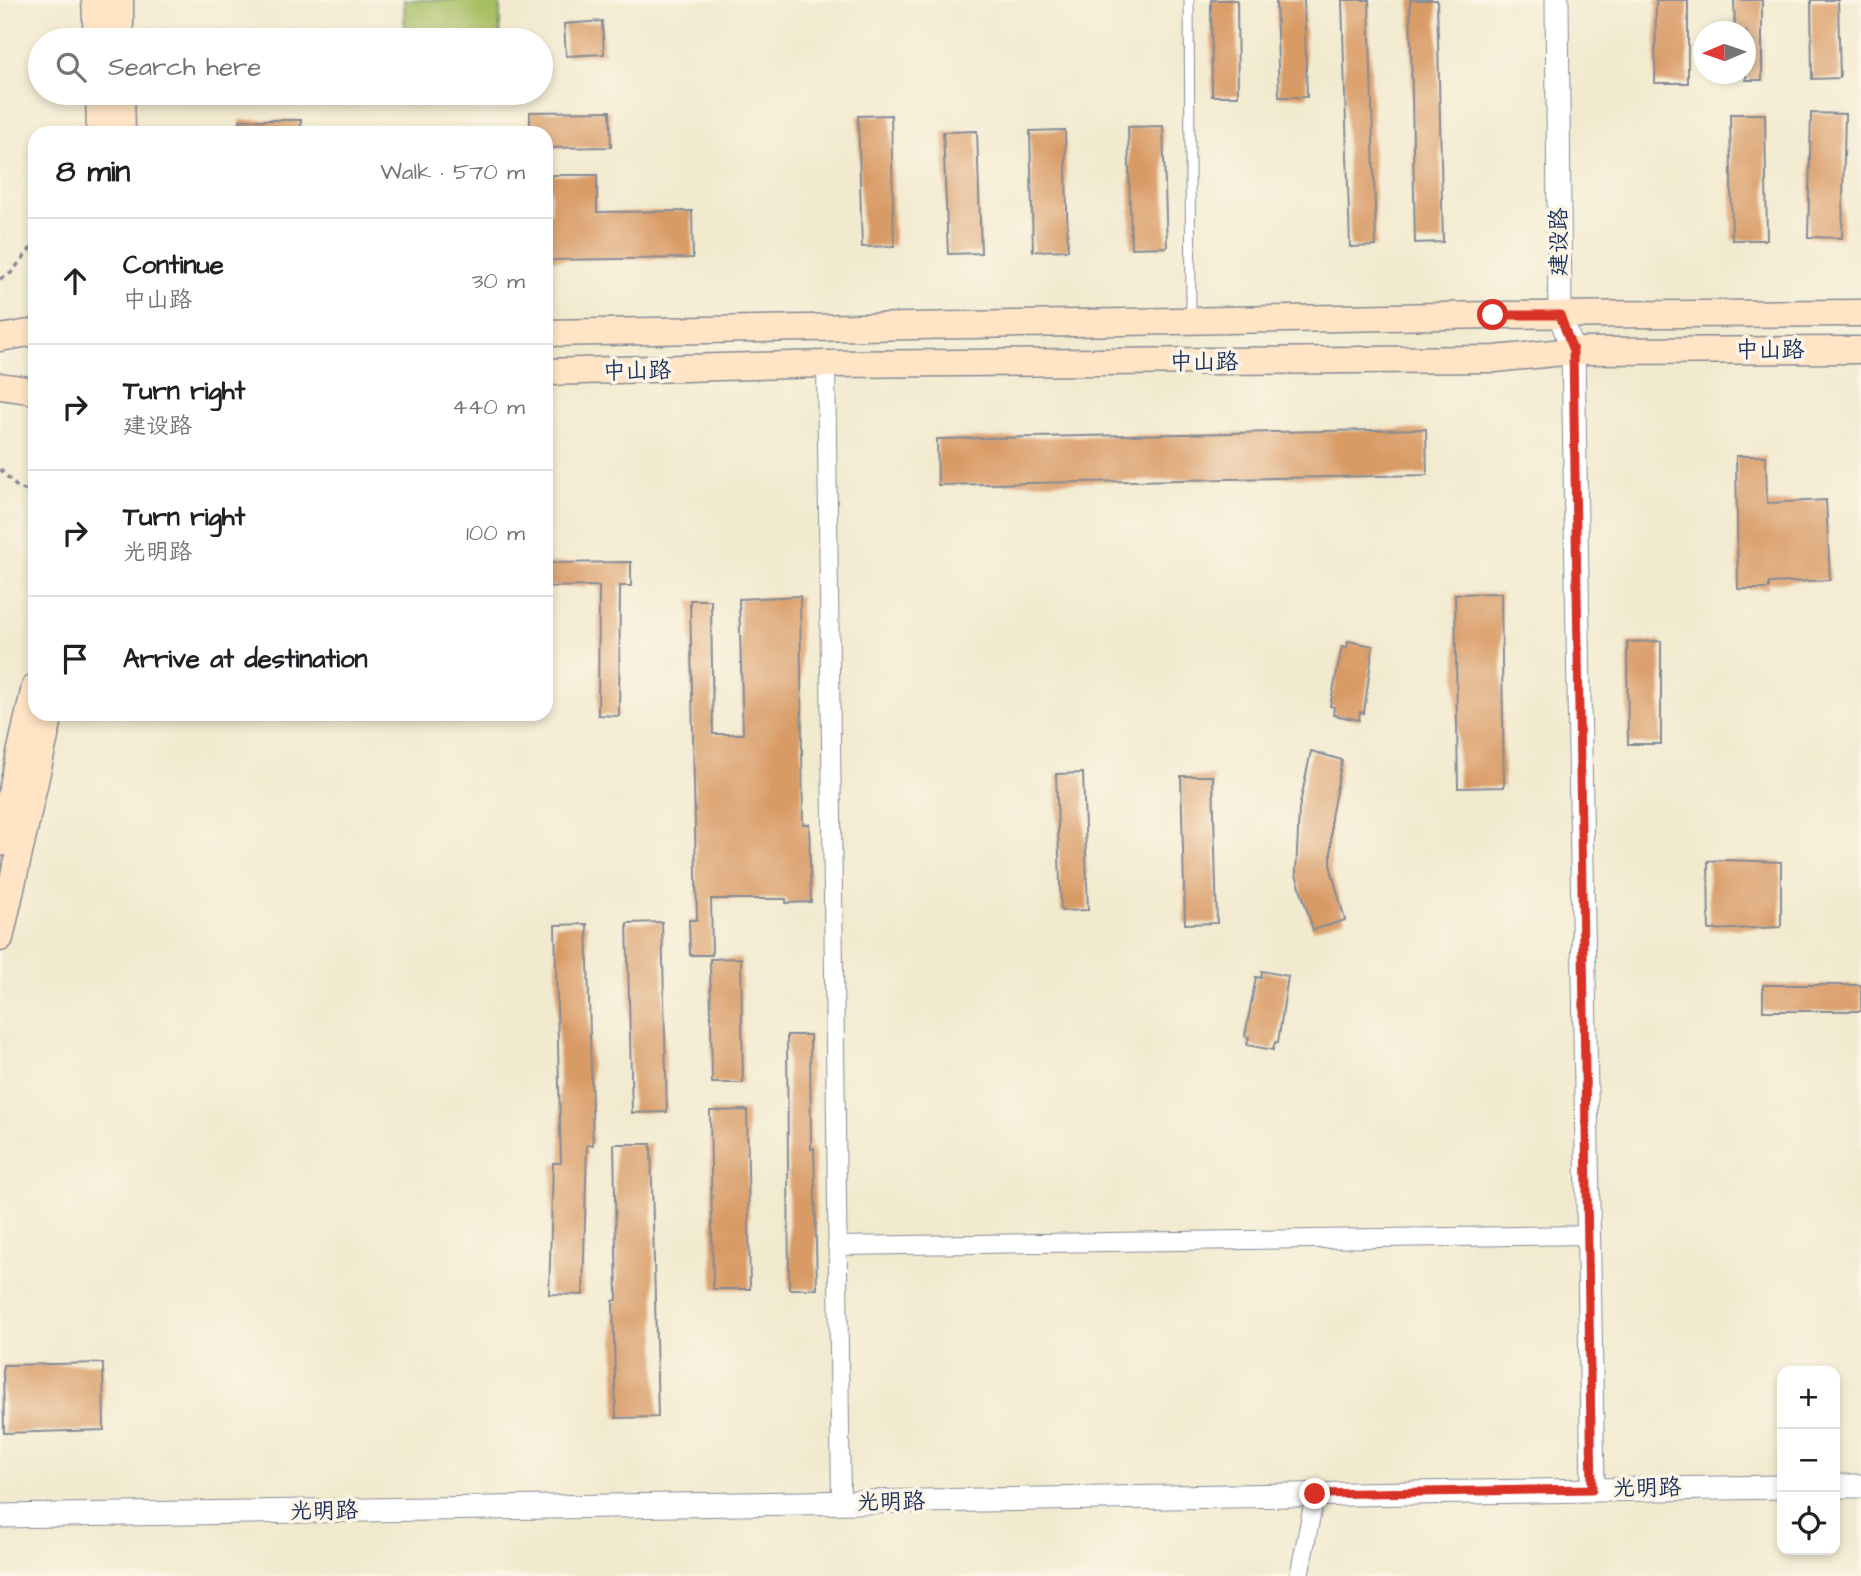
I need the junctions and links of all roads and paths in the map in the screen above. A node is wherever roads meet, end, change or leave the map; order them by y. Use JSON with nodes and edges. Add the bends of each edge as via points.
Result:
{"nodes":[{"id":1,"x":95,"y":0,"type":"edge"},
{"id":2,"x":120,"y":0,"type":"edge"},
{"id":3,"x":1189,"y":0,"type":"edge"},
{"id":4,"x":1557,"y":0,"type":"edge"},
{"id":5,"x":96,"y":28,"type":"edge"},
{"id":6,"x":120,"y":28,"type":"edge"},
{"id":7,"x":99,"y":105,"type":"edge"},
{"id":8,"x":121,"y":105,"type":"edge"},
{"id":9,"x":100,"y":126,"type":"edge"},
{"id":10,"x":122,"y":126,"type":"edge"},
{"id":11,"x":28,"y":252,"type":"edge"},
{"id":12,"x":0,"y":279,"type":"edge"},
{"id":13,"x":1861,"y":313,"type":"edge"},
{"id":14,"x":1560,"y":315,"type":"junction"},
{"id":15,"x":1191,"y":321,"type":"junction"},
{"id":16,"x":28,"y":333,"type":"edge"},
{"id":17,"x":553,"y":333,"type":"edge"},
{"id":18,"x":0,"y":338,"type":"edge"},
{"id":19,"x":1861,"y":350,"type":"edge"},
{"id":20,"x":1573,"y":351,"type":"junction"},
{"id":21,"x":826,"y":365,"type":"junction"},
{"id":22,"x":553,"y":372,"type":"edge"},
{"id":23,"x":0,"y":386,"type":"edge"},
{"id":24,"x":28,"y":390,"type":"edge"},
{"id":25,"x":0,"y":469,"type":"edge"},
{"id":26,"x":28,"y":491,"type":"edge"},
{"id":27,"x":28,"y":718,"type":"edge"},
{"id":28,"x":48,"y":721,"type":"edge"},
{"id":29,"x":0,"y":843,"type":"edge"},
{"id":30,"x":0,"y":938,"type":"edge"},
{"id":31,"x":1588,"y":1235,"type":"junction"},
{"id":32,"x":837,"y":1247,"type":"junction"},
{"id":33,"x":1840,"y":1486,"type":"edge"},
{"id":34,"x":1861,"y":1486,"type":"edge"},
{"id":35,"x":1777,"y":1487,"type":"edge"},
{"id":36,"x":1592,"y":1489,"type":"junction"},
{"id":37,"x":1315,"y":1494,"type":"junction"},
{"id":38,"x":841,"y":1503,"type":"junction"},
{"id":39,"x":0,"y":1516,"type":"edge"},
{"id":40,"x":1299,"y":1576,"type":"edge"}],
"edges":[{"from":1,"to":5,"type":"main road"},
{"from":2,"to":6,"type":"main road"},
{"from":3,"to":15,"type":"lane"},
{"from":4,"to":14,"type":"street","name":"建设路"},
{"from":7,"to":9,"type":"main road"},
{"from":8,"to":10,"type":"main road"},
{"from":11,"to":12,"type":"path"},
{"from":13,"to":14,"type":"main road","name":"中山路"},
{"from":14,"to":15,"type":"main road","name":"中山路"},
{"from":14,"to":20,"type":"street","name":"建设路"},
{"from":15,"to":17,"type":"main road","name":"中山路"},
{"from":16,"to":18,"type":"main road"},
{"from":19,"to":20,"type":"main road","name":"中山路"},
{"from":20,"to":21,"type":"main road","name":"中山路","via":[[1495,359]]},
{"from":20,"to":31,"type":"street","name":"建设路"},
{"from":21,"to":22,"type":"main road","name":"中山路"},
{"from":21,"to":32,"type":"street"},
{"from":23,"to":24,"type":"main road"},
{"from":25,"to":26,"type":"path","via":[[18,488]]},
{"from":27,"to":29,"type":"main road"},
{"from":28,"to":30,"type":"main road"},
{"from":31,"to":32,"type":"street"},
{"from":31,"to":36,"type":"street","name":"建设路"},
{"from":32,"to":38,"type":"street"},
{"from":33,"to":34,"type":"street"},
{"from":35,"to":36,"type":"street","name":"光明路"},
{"from":36,"to":37,"type":"street","name":"光明路"},
{"from":37,"to":38,"type":"street","name":"光明路"},
{"from":37,"to":40,"type":"street"},
{"from":38,"to":39,"type":"street","name":"光明路"}]}
